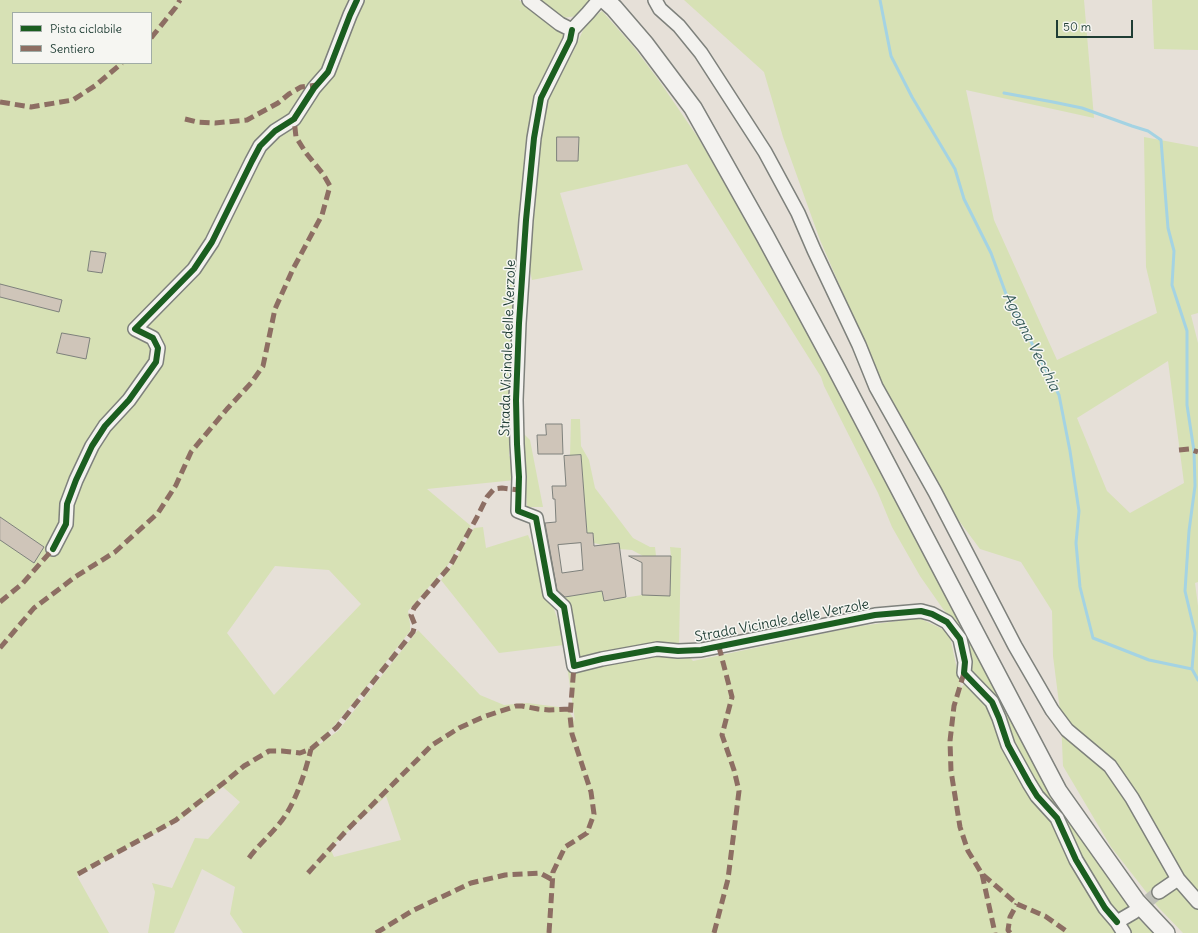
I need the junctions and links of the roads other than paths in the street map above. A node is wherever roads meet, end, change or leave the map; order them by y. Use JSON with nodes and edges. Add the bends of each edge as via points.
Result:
{"nodes":[{"id":1,"x":357,"y":0,"type":"edge"},
{"id":2,"x":529,"y":0,"type":"edge"},
{"id":3,"x":655,"y":0,"type":"edge"},
{"id":4,"x":606,"y":3,"type":"edge"},
{"id":5,"x":572,"y":30,"type":"junction"},
{"id":6,"x":53,"y":549,"type":"dead end"},
{"id":7,"x":1178,"y":879,"type":"junction"},
{"id":8,"x":1159,"y":892,"type":"tunnel mouth"},
{"id":9,"x":1198,"y":902,"type":"edge"},
{"id":10,"x":1134,"y":912,"type":"tunnel mouth"},
{"id":11,"x":1121,"y":928,"type":"edge"},
{"id":12,"x":1166,"y":933,"type":"edge"}],
"edges":[{"from":1,"to":6,"type":"street","via":[[328,72],[294,119],[275,131],[260,146],[212,242],[194,269],[135,329],[153,338],[158,348],[156,362],[130,400],[105,426],[92,446],[67,504],[66,524]]},
{"from":2,"to":5,"type":"street"},
{"from":3,"to":7,"type":"street","via":[[660,9],[679,26],[701,53],[766,152],[798,214],[876,387],[1052,710],[1067,730],[1110,766],[1132,798]]},
{"from":4,"to":5,"type":"street","via":[[588,13]]},
{"from":4,"to":12,"type":"main road","via":[[645,44],[693,108],[838,371],[1058,791],[1136,901]]},
{"from":5,"to":11,"type":"street","name":"Strada Vicinale delle Verzole","via":[[570,40],[541,98],[534,138],[526,220],[516,400],[518,511],[536,518],[550,594],[564,607],[574,666],[657,649],[701,650],[875,614],[921,611],[932,614],[947,622],[960,639],[965,662],[964,673],[992,702],[1008,745],[1029,783],[1057,818],[1083,873]]},
{"from":7,"to":8,"type":"street"},
{"from":7,"to":9,"type":"street"},
{"from":10,"to":11,"type":"street"}]}
